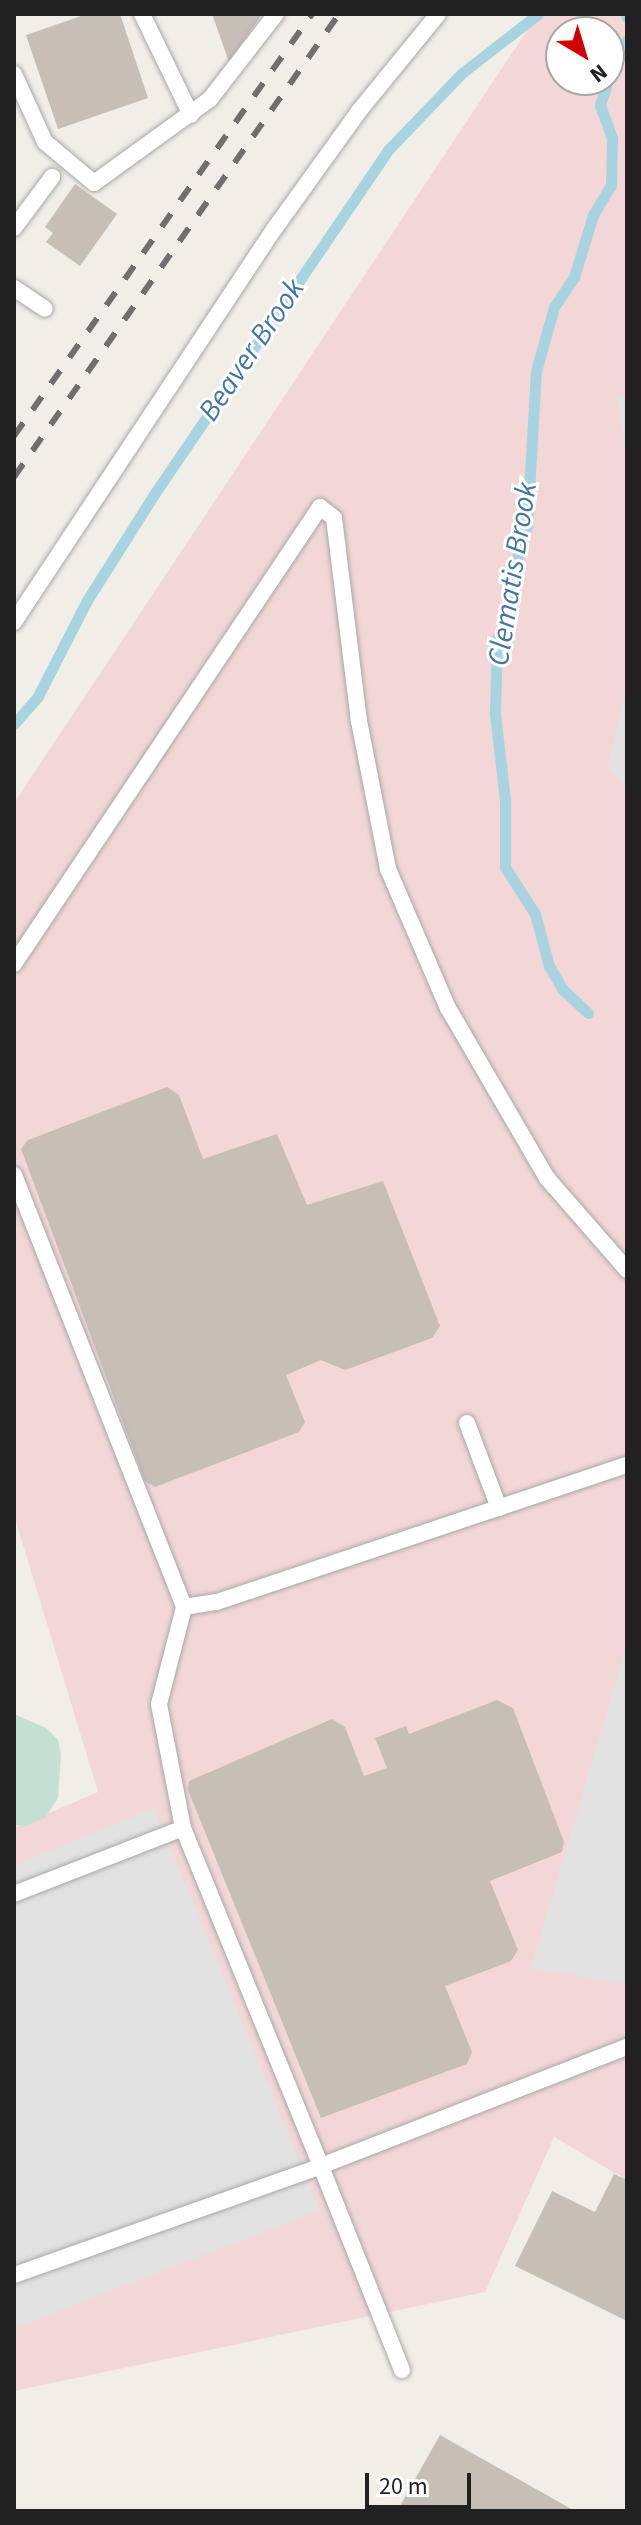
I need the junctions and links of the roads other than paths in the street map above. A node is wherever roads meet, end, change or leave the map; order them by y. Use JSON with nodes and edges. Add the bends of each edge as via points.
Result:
{"nodes":[{"id":1,"x":142,"y":14,"type":"edge"},
{"id":2,"x":276,"y":14,"type":"edge"},
{"id":3,"x":438,"y":14,"type":"edge"},
{"id":4,"x":14,"y":74,"type":"edge"},
{"id":5,"x":191,"y":115,"type":"junction"},
{"id":6,"x":52,"y":177,"type":"dead end"},
{"id":7,"x":14,"y":228,"type":"edge"},
{"id":8,"x":14,"y":288,"type":"edge"},
{"id":9,"x":45,"y":309,"type":"dead end"},
{"id":10,"x":14,"y":622,"type":"edge"},
{"id":11,"x":14,"y":964,"type":"edge"},
{"id":12,"x":14,"y":1175,"type":"edge"},
{"id":13,"x":627,"y":1270,"type":"edge"},
{"id":14,"x":467,"y":1423,"type":"dead end"},
{"id":15,"x":627,"y":1465,"type":"edge"},
{"id":16,"x":499,"y":1508,"type":"junction"},
{"id":17,"x":184,"y":1607,"type":"junction"},
{"id":18,"x":183,"y":1828,"type":"junction"},
{"id":19,"x":14,"y":1894,"type":"edge"},
{"id":20,"x":627,"y":2047,"type":"edge"},
{"id":21,"x":321,"y":2166,"type":"junction"},
{"id":22,"x":14,"y":2275,"type":"edge"},
{"id":23,"x":402,"y":2370,"type":"dead end"}],
"edges":[{"from":1,"to":5,"type":"lane"},
{"from":2,"to":5,"type":"lane","via":[[228,81]]},
{"from":3,"to":10,"type":"lane","via":[[359,111],[275,228]]},
{"from":4,"to":5,"type":"lane","via":[[45,142],[94,183]]},
{"from":6,"to":7,"type":"lane"},
{"from":8,"to":9,"type":"lane"},
{"from":11,"to":13,"type":"lane","via":[[320,507],[334,518],[359,721],[388,869],[448,1008],[547,1178]]},
{"from":12,"to":17,"type":"lane"},
{"from":14,"to":16,"type":"lane"},
{"from":15,"to":16,"type":"lane"},
{"from":16,"to":17,"type":"lane","via":[[217,1602]]},
{"from":17,"to":18,"type":"lane","via":[[159,1704]]},
{"from":18,"to":19,"type":"lane"},
{"from":18,"to":21,"type":"lane"},
{"from":20,"to":21,"type":"lane"},
{"from":21,"to":22,"type":"lane"},
{"from":21,"to":23,"type":"lane"}]}
